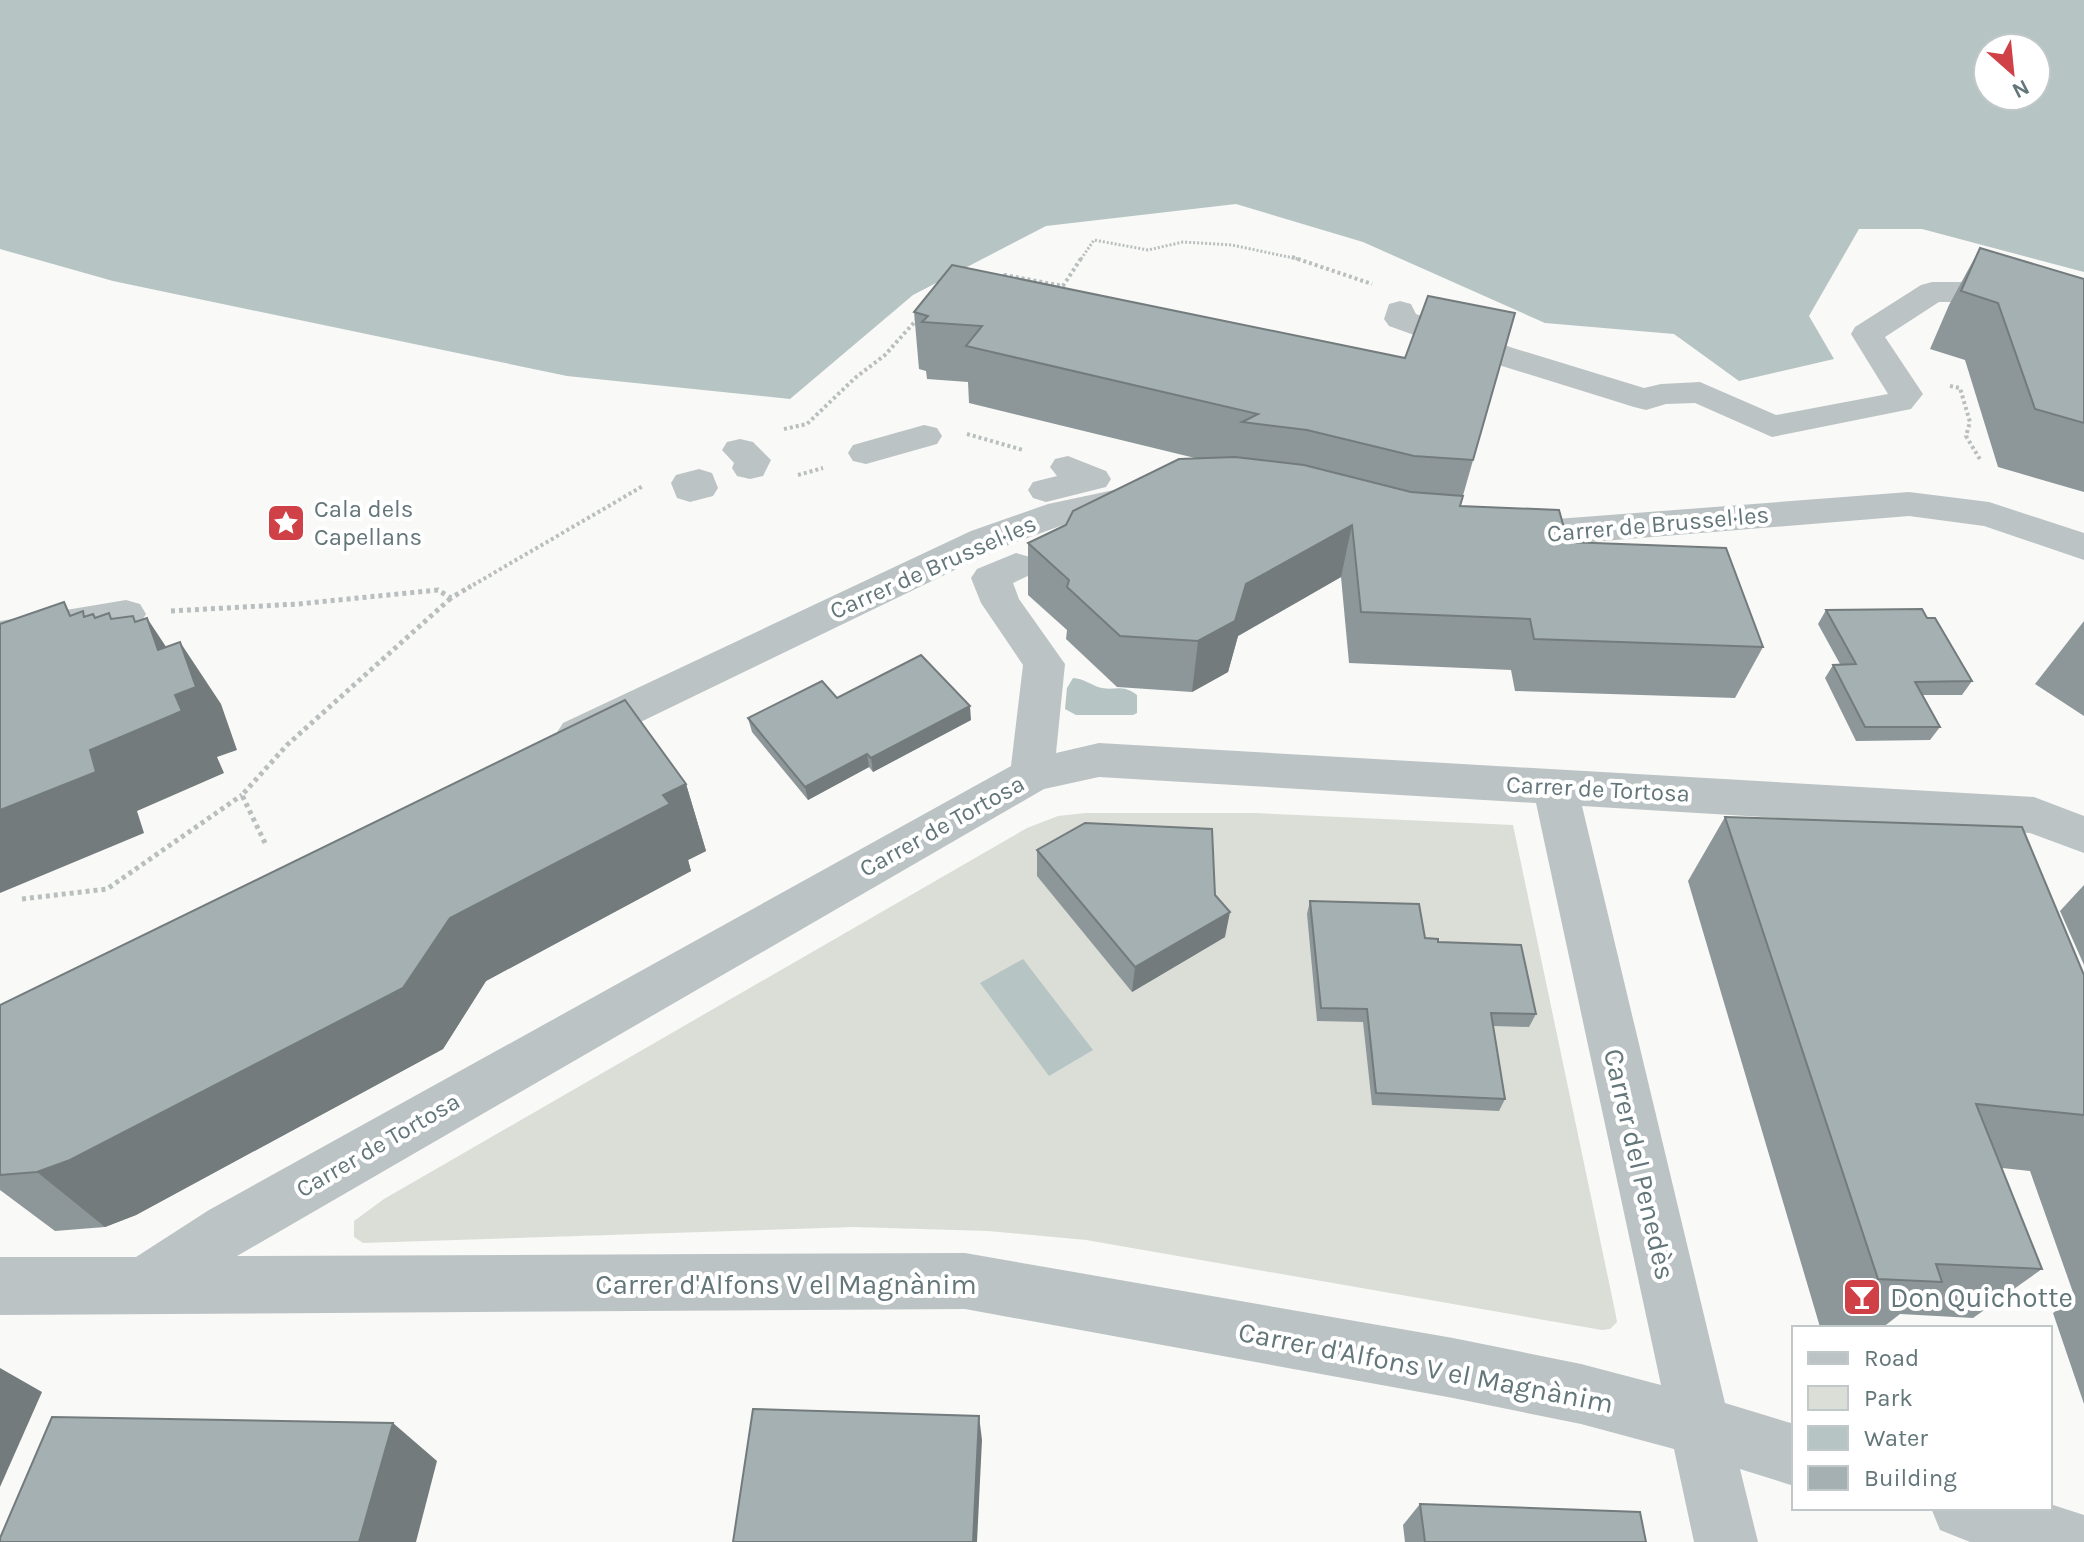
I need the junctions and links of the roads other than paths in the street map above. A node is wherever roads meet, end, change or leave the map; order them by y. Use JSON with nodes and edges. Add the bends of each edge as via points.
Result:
{"nodes":[{"id":1,"x":1400,"y":311,"type":"road end"},
{"id":2,"x":2084,"y":325,"type":"edge"},
{"id":3,"x":924,"y":436,"type":"dead end"},
{"id":4,"x":866,"y":453,"type":"dead end"},
{"id":5,"x":1068,"y":467,"type":"dead end"},
{"id":6,"x":1175,"y":491,"type":"edge"},
{"id":7,"x":1476,"y":536,"type":"edge"},
{"id":8,"x":1029,"y":546,"type":"junction"},
{"id":9,"x":2084,"y":547,"type":"edge"},
{"id":10,"x":126,"y":614,"type":"edge"},
{"id":11,"x":0,"y":635,"type":"edge"},
{"id":12,"x":545,"y":749,"type":"edge"},
{"id":13,"x":1032,"y":775,"type":"junction"},
{"id":14,"x":1555,"y":786,"type":"junction"},
{"id":15,"x":2084,"y":835,"type":"edge"},
{"id":16,"x":0,"y":1286,"type":"edge"},
{"id":17,"x":142,"y":1286,"type":"junction"},
{"id":18,"x":1702,"y":1426,"type":"junction"},
{"id":19,"x":1792,"y":1454,"type":"edge"},
{"id":20,"x":1968,"y":1510,"type":"edge"},
{"id":21,"x":1726,"y":1542,"type":"edge"},
{"id":22,"x":2071,"y":1542,"type":"edge"}],
"edges":[{"from":1,"to":2,"type":"street","via":[[1400,319],[1646,400],[1700,392],[1772,426],[1899,402],[1906,394],[1867,334],[1932,292],[1966,292]]},
{"from":3,"to":4,"type":"street"},
{"from":5,"to":8,"type":"street","via":[[1093,479],[1015,500]]},
{"from":6,"to":8,"type":"street","name":"Carrer de Brussel·les","via":[[1104,500]]},
{"from":7,"to":9,"type":"street","name":"Carrer de Brussel·les","via":[[1909,504],[1989,514]]},
{"from":8,"to":12,"type":"street","name":"Carrer de Brussel·les","via":[[944,558]]},
{"from":8,"to":13,"type":"street","via":[[991,578],[1001,603],[1044,664]]},
{"from":10,"to":11,"type":"street"},
{"from":13,"to":14,"type":"street","name":"Carrer de Tortosa","via":[[1099,760]]},
{"from":13,"to":17,"type":"street","name":"Carrer de Tortosa","via":[[229,1229]]},
{"from":14,"to":15,"type":"street","name":"Carrer de Tortosa","via":[[2034,815]]},
{"from":14,"to":18,"type":"street","name":"Carrer del Penedès"},
{"from":16,"to":17,"type":"street","name":"Carrer d'Alfons V el Magnànim"},
{"from":17,"to":18,"type":"street","name":"Carrer d'Alfons V el Magnànim","via":[[965,1281],[1453,1368]]},
{"from":18,"to":19,"type":"street","name":"Carrer d'Alfons V el Magnànim"},
{"from":18,"to":21,"type":"street","name":"Carrer del Penedès"},
{"from":20,"to":22,"type":"street"}]}
